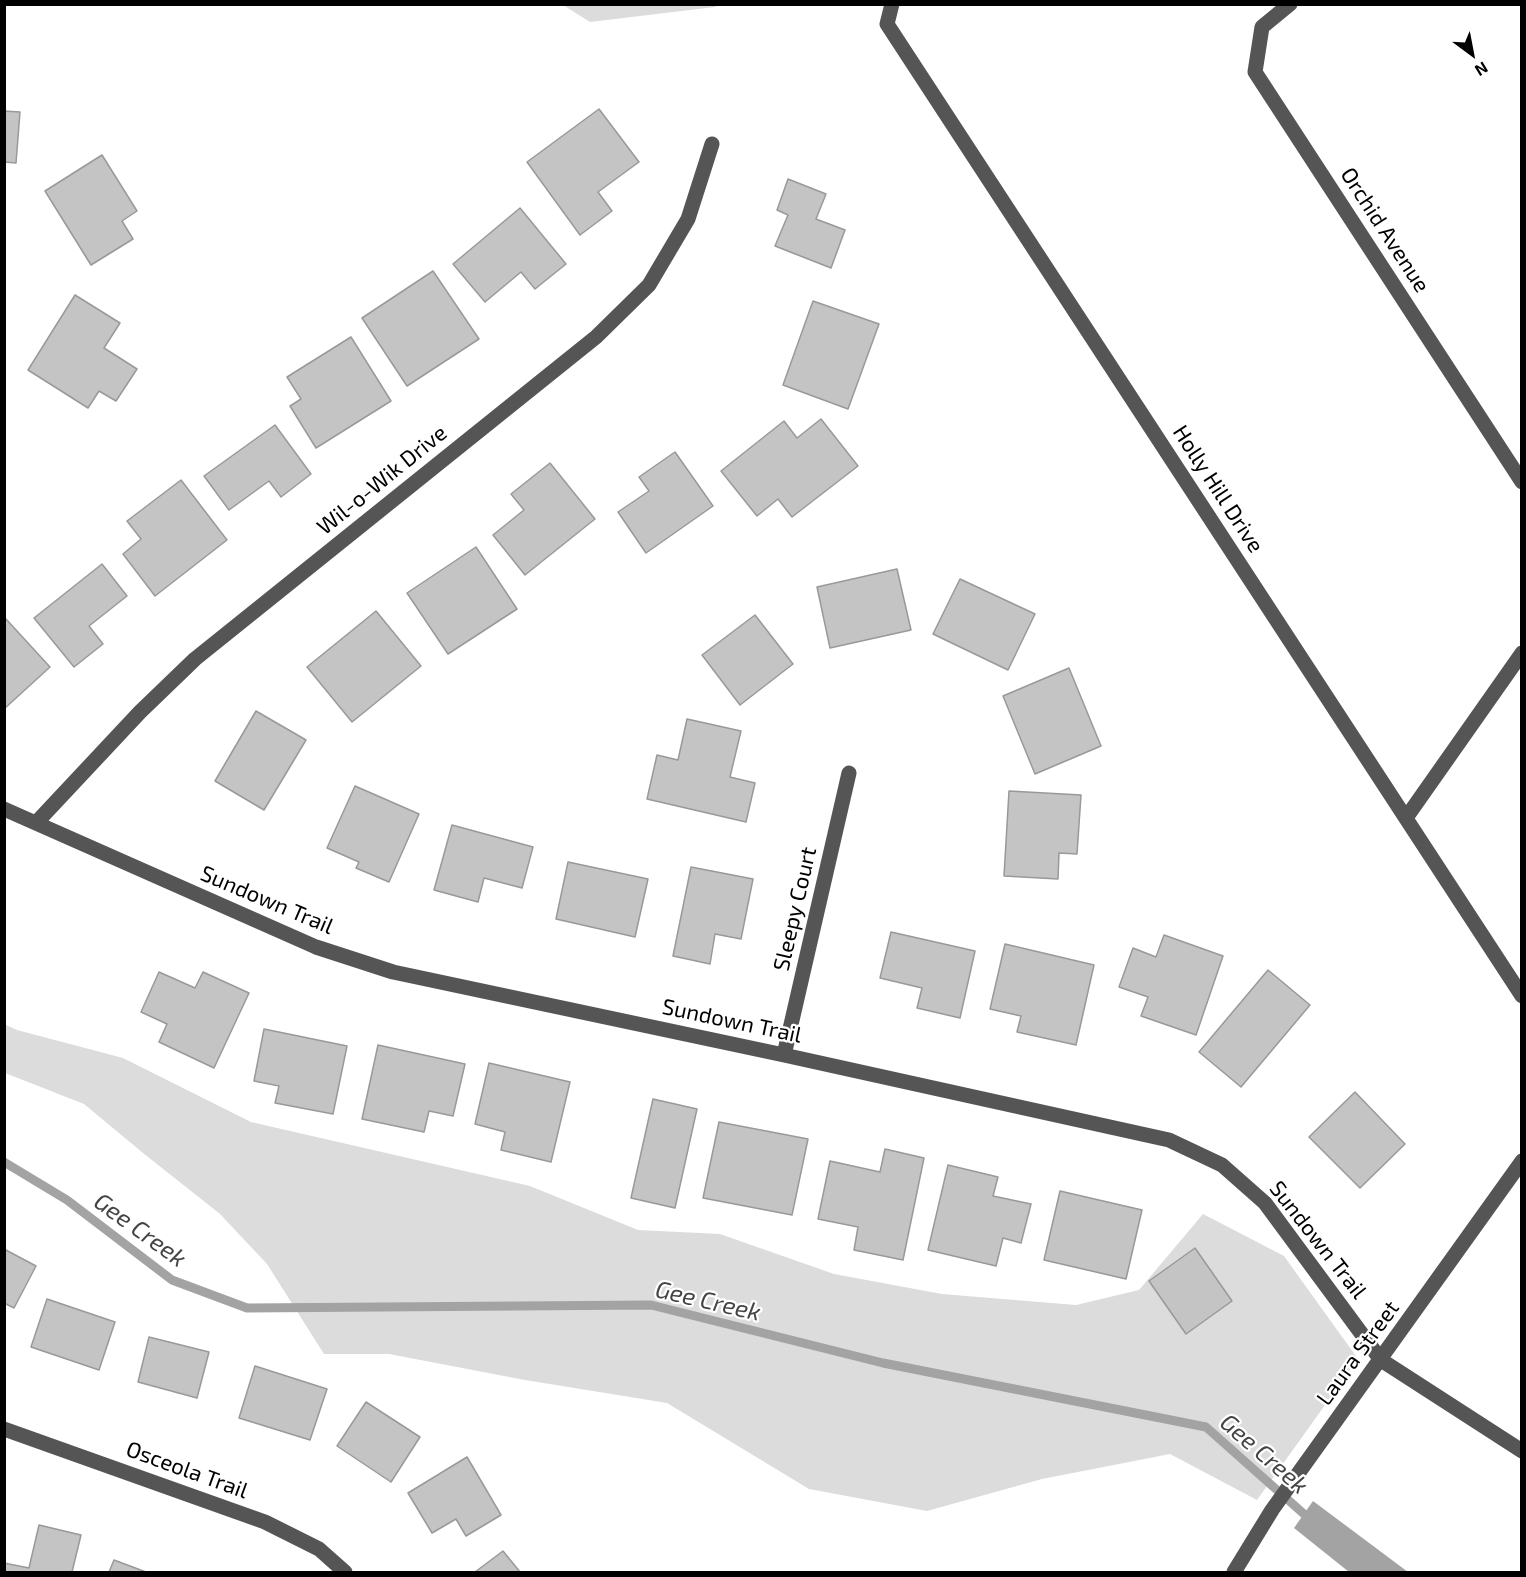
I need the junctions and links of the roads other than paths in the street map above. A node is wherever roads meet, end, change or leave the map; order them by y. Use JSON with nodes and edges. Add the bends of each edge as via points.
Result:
{"nodes":[{"id":1,"x":892,"y":4,"type":"edge"},
{"id":2,"x":1290,"y":4,"type":"edge"},
{"id":3,"x":712,"y":144,"type":"dead end"},
{"id":4,"x":1521,"y":482,"type":"edge"},
{"id":5,"x":1521,"y":653,"type":"edge"},
{"id":6,"x":849,"y":773,"type":"dead end"},
{"id":7,"x":4,"y":809,"type":"edge"},
{"id":8,"x":1406,"y":818,"type":"junction"},
{"id":9,"x":36,"y":823,"type":"junction"},
{"id":10,"x":1521,"y":996,"type":"edge"},
{"id":11,"x":784,"y":1055,"type":"junction"},
{"id":12,"x":1521,"y":1161,"type":"edge"},
{"id":13,"x":1381,"y":1360,"type":"junction"},
{"id":14,"x":4,"y":1428,"type":"edge"},
{"id":15,"x":1521,"y":1451,"type":"edge"},
{"id":16,"x":345,"y":1572,"type":"edge"},
{"id":17,"x":1234,"y":1572,"type":"edge"}],
"edges":[{"from":1,"to":8,"type":"street","name":"Holly Hill Drive","via":[[887,24]]},
{"from":2,"to":4,"type":"street","name":"Orchid Avenue","via":[[1262,27],[1255,72]]},
{"from":3,"to":9,"type":"street","name":"Wil-o-Wik Drive","via":[[688,219],[649,285],[596,337],[195,659]]},
{"from":5,"to":8,"type":"street"},
{"from":6,"to":11,"type":"street","name":"Sleepy Court"},
{"from":7,"to":9,"type":"street","name":"Sundown Trail"},
{"from":8,"to":10,"type":"street","name":"Holly Hill Drive"},
{"from":9,"to":11,"type":"street","name":"Sundown Trail","via":[[316,947],[393,972]]},
{"from":11,"to":13,"type":"street","name":"Sundown Trail","via":[[1169,1140],[1222,1165],[1265,1203]]},
{"from":12,"to":13,"type":"street","name":"Laura Street"},
{"from":13,"to":15,"type":"street"},
{"from":13,"to":17,"type":"street","name":"Laura Street","via":[[1272,1510]]},
{"from":14,"to":16,"type":"street","name":"Osceola Trail","via":[[265,1522],[319,1549]]}]}
